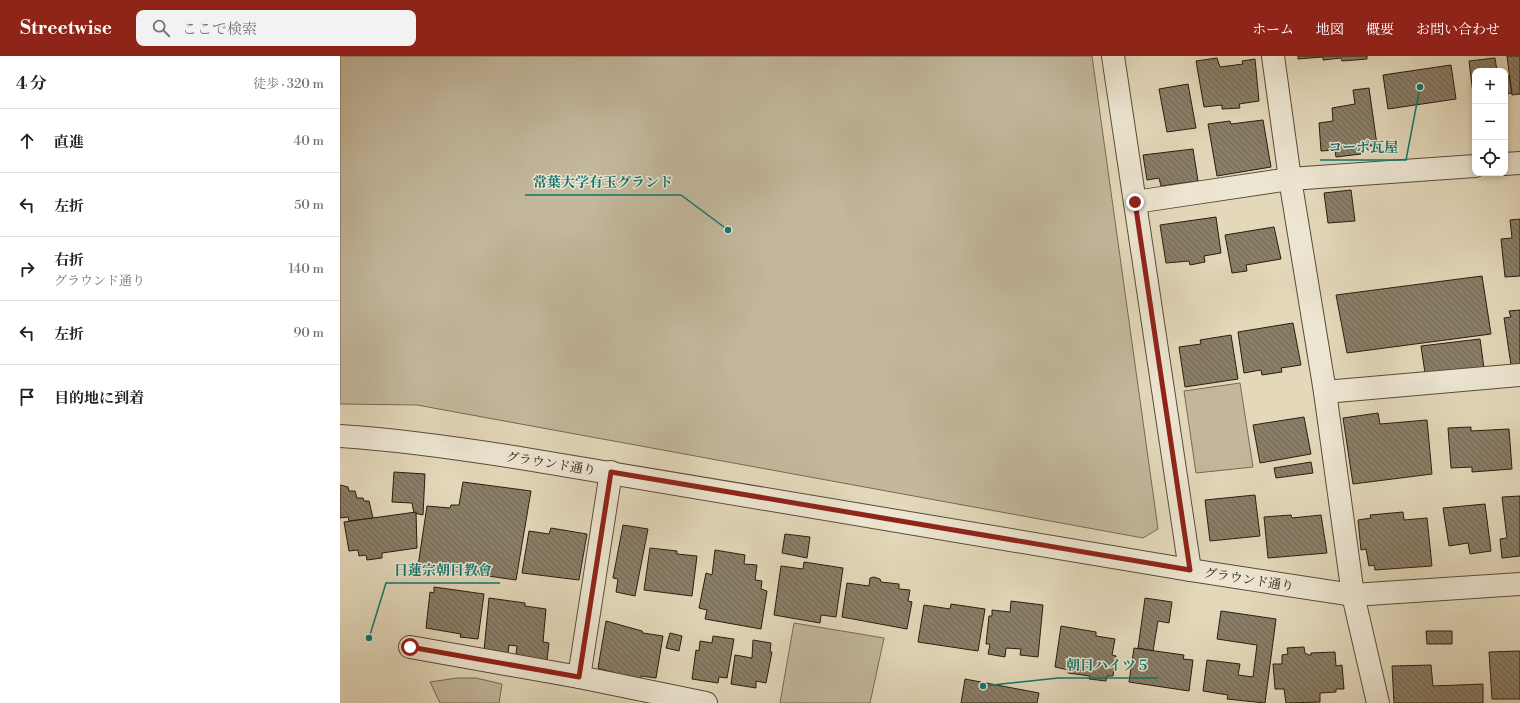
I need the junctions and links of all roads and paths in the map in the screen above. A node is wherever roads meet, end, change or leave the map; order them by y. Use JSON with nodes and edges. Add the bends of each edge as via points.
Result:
{"nodes":[{"id":1,"x":1113,"y":56,"type":"edge"},
{"id":2,"x":1273,"y":56,"type":"edge"},
{"id":3,"x":1520,"y":163,"type":"edge"},
{"id":4,"x":1508,"y":164,"type":"edge"},
{"id":5,"x":1472,"y":166,"type":"edge"},
{"id":6,"x":1290,"y":179,"type":"junction"},
{"id":7,"x":1135,"y":202,"type":"junction"},
{"id":8,"x":1520,"y":375,"type":"edge"},
{"id":9,"x":1325,"y":392,"type":"junction"},
{"id":10,"x":340,"y":436,"type":"edge"},
{"id":11,"x":611,"y":472,"type":"junction"},
{"id":12,"x":1190,"y":570,"type":"junction"},
{"id":13,"x":1520,"y":584,"type":"edge"},
{"id":14,"x":1353,"y":595,"type":"junction"},
{"id":15,"x":410,"y":647,"type":"dead end"},
{"id":16,"x":579,"y":677,"type":"junction"},
{"id":17,"x":706,"y":703,"type":"edge"},
{"id":18,"x":1378,"y":703,"type":"edge"}],
"edges":[{"from":1,"to":7,"type":"street"},
{"from":2,"to":6,"type":"street"},
{"from":3,"to":4,"type":"street"},
{"from":5,"to":6,"type":"street"},
{"from":6,"to":7,"type":"street"},
{"from":6,"to":9,"type":"street"},
{"from":7,"to":12,"type":"street"},
{"from":8,"to":9,"type":"street"},
{"from":9,"to":14,"type":"street"},
{"from":10,"to":11,"type":"street","name":"グラウンド通り","via":[[379,438]]},
{"from":11,"to":12,"type":"street","name":"グラウンド通り"},
{"from":11,"to":16,"type":"street"},
{"from":12,"to":14,"type":"street","name":"グラウンド通り"},
{"from":13,"to":14,"type":"street","name":"グラウンド通り"},
{"from":14,"to":18,"type":"street"},
{"from":15,"to":16,"type":"street"},
{"from":16,"to":17,"type":"street"}]}
